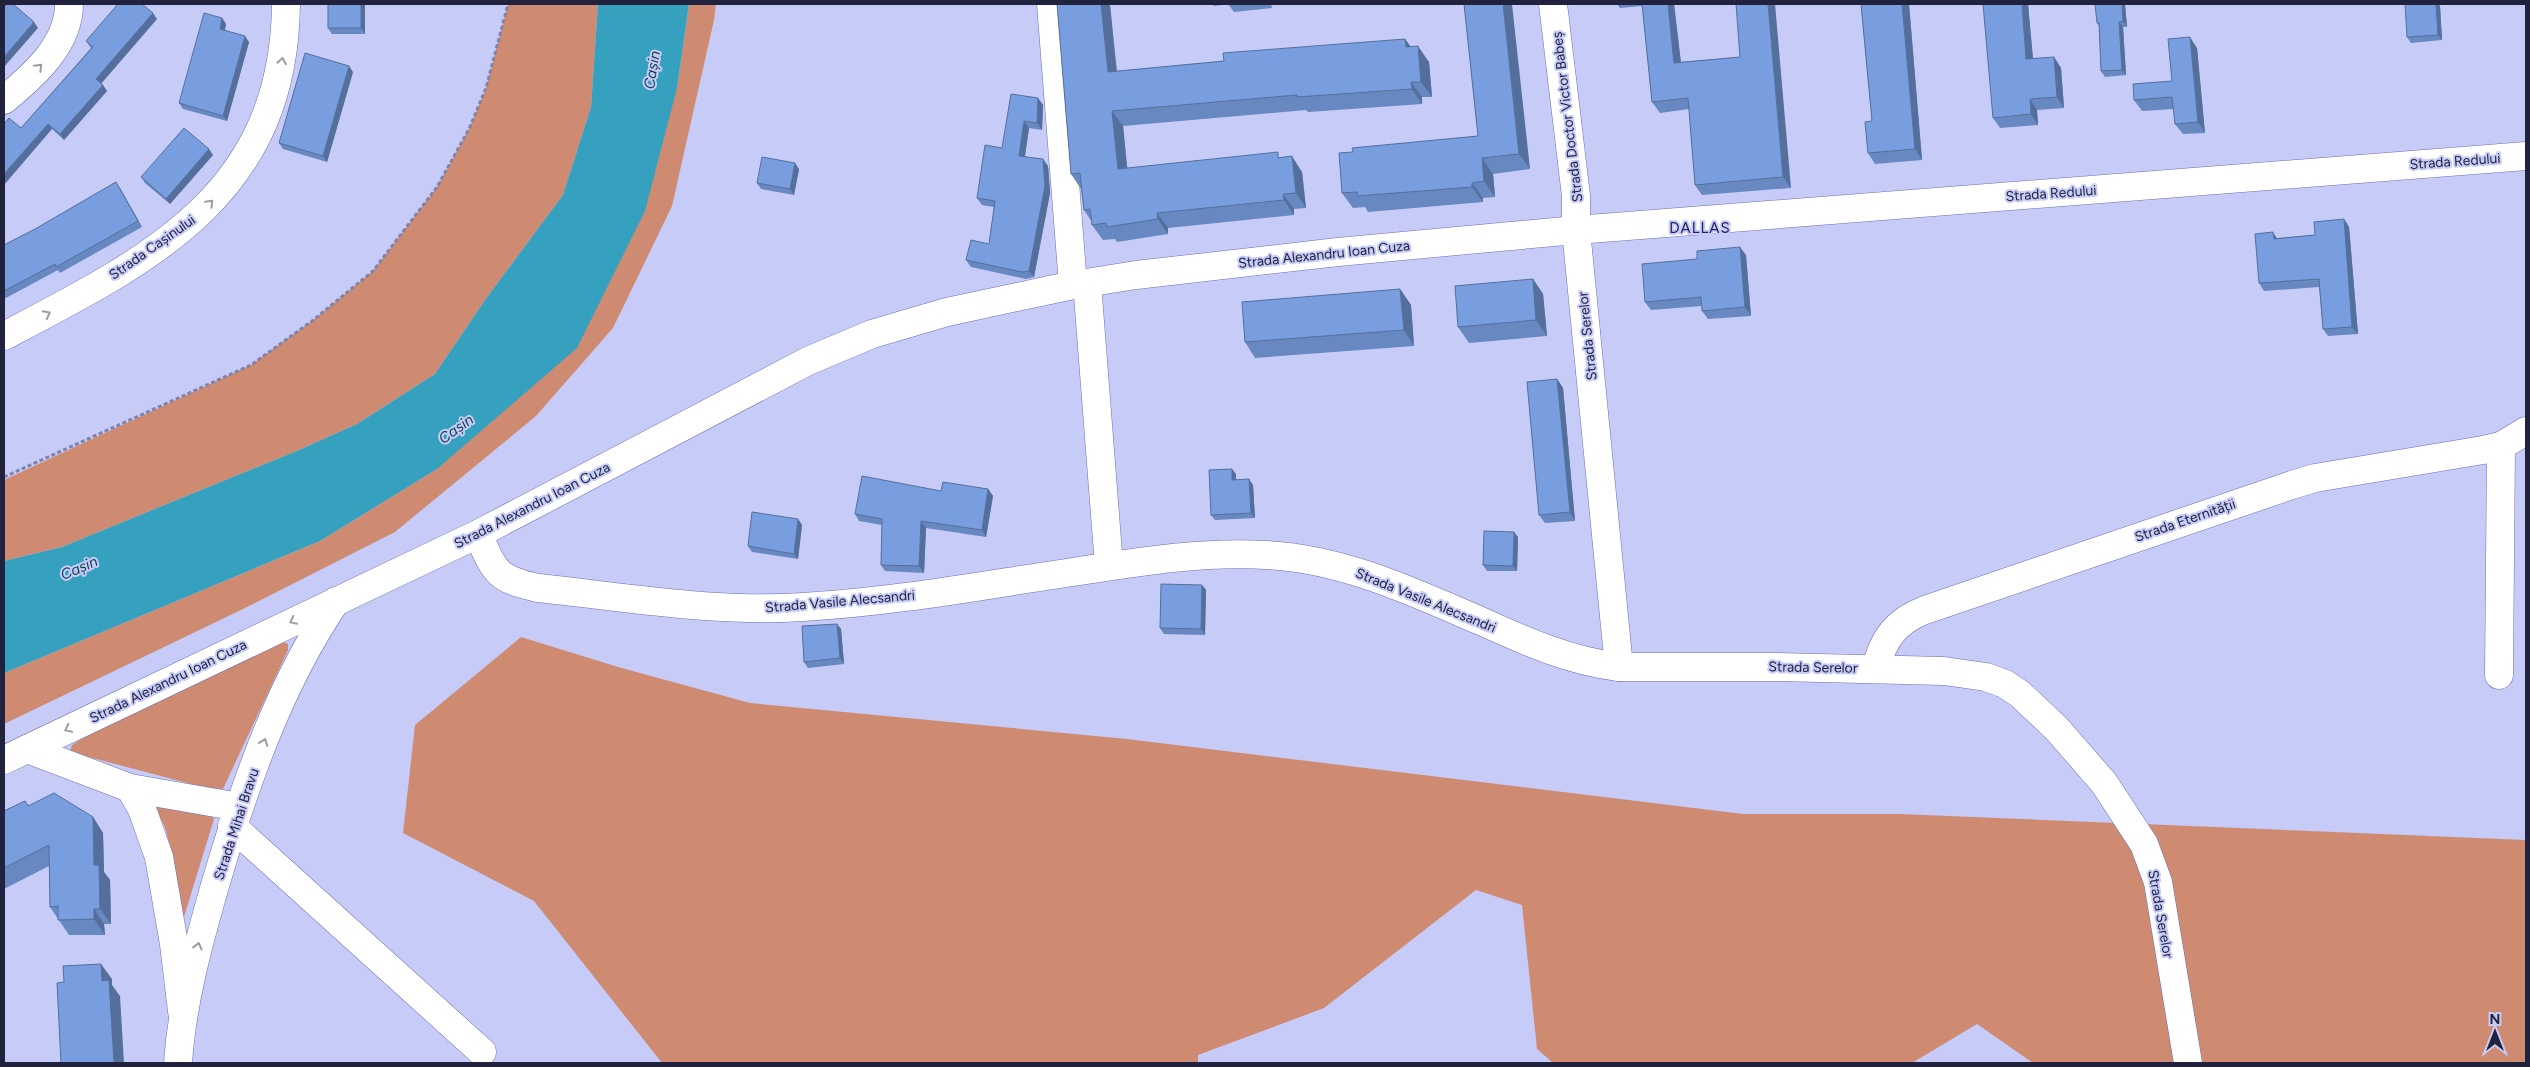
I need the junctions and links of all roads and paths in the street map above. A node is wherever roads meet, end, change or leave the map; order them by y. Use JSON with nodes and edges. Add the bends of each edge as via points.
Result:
{"nodes":[{"id":1,"x":69,"y":4,"type":"edge"},
{"id":2,"x":286,"y":4,"type":"edge"},
{"id":3,"x":508,"y":4,"type":"edge"},
{"id":4,"x":1051,"y":4,"type":"edge"},
{"id":5,"x":1554,"y":4,"type":"edge"},
{"id":6,"x":4,"y":100,"type":"edge"},
{"id":7,"x":2526,"y":156,"type":"edge"},
{"id":8,"x":1576,"y":230,"type":"junction"},
{"id":9,"x":1080,"y":284,"type":"junction"},
{"id":10,"x":4,"y":336,"type":"edge"},
{"id":11,"x":2526,"y":431,"type":"edge"},
{"id":12,"x":2501,"y":446,"type":"junction"},
{"id":13,"x":4,"y":477,"type":"edge"},
{"id":14,"x":478,"y":534,"type":"junction"},
{"id":15,"x":1109,"y":566,"type":"junction"},
{"id":16,"x":337,"y":599,"type":"junction"},
{"id":17,"x":1619,"y":667,"type":"junction"},
{"id":18,"x":1876,"y":668,"type":"junction"},
{"id":19,"x":2499,"y":675,"type":"dead end"},
{"id":20,"x":15,"y":754,"type":"edge"},
{"id":21,"x":130,"y":788,"type":"junction"},
{"id":22,"x":236,"y":817,"type":"junction"},
{"id":23,"x":183,"y":1023,"type":"junction"},
{"id":24,"x":482,"y":1052,"type":"dead end"},
{"id":25,"x":178,"y":1063,"type":"edge"},
{"id":26,"x":2188,"y":1063,"type":"edge"}],
"edges":[{"from":6,"to":1,"type":"street","one_way":true,"via":[[39,68],[59,42],[66,28]]},
{"from":10,"to":2,"type":"street","name":"Strada Cașinului","one_way":true,"via":[[62,306],[138,260],[191,222],[222,190],[248,156],[268,115],[283,55]]},
{"from":3,"to":13,"type":"path","via":[[486,88],[468,129],[437,187],[372,271],[312,321],[251,365]]},
{"from":4,"to":9,"type":"street"},
{"from":5,"to":8,"type":"street","name":"Strada Doctor Victor Babeș","via":[[1576,196]]},
{"from":7,"to":8,"type":"street","name":"Strada Redului"},
{"from":8,"to":9,"type":"street","name":"Strada Alexandru Ioan Cuza","via":[[1208,265]]},
{"from":8,"to":17,"type":"street","name":"Strada Serelor"},
{"from":9,"to":14,"type":"street","name":"Strada Alexandru Ioan Cuza","via":[[946,312],[847,344],[808,361]]},
{"from":9,"to":15,"type":"street"},
{"from":11,"to":12,"type":"street","name":"Strada Eternității"},
{"from":12,"to":18,"type":"street","name":"Strada Eternității","via":[[2315,478],[1925,610],[1908,618],[1893,631],[1881,648]]},
{"from":12,"to":19,"type":"street"},
{"from":14,"to":15,"type":"street","name":"Strada Vasile Alecsandri","via":[[496,570],[515,583],[538,588],[757,609],[861,602]]},
{"from":14,"to":16,"type":"street","name":"Strada Alexandru Ioan Cuza"},
{"from":15,"to":17,"type":"street","name":"Strada Vasile Alecsandri","via":[[1214,555],[1266,555],[1315,560],[1370,575],[1556,653]]},
{"from":16,"to":20,"type":"street","name":"Strada Alexandru Ioan Cuza","one_way":true},
{"from":22,"to":16,"type":"street","name":"Strada Mihai Bravu","one_way":true,"via":[[269,728],[295,671]]},
{"from":17,"to":18,"type":"street","name":"Strada Serelor"},
{"from":18,"to":26,"type":"street","name":"Strada Serelor","via":[[1964,672],[2005,684],[2036,708],[2104,783],[2144,844],[2158,882]]},
{"from":20,"to":21,"type":"street"},
{"from":21,"to":22,"type":"street"},
{"from":21,"to":23,"type":"street","via":[[142,809],[159,857]]},
{"from":23,"to":22,"type":"street","name":"Strada Mihai Bravu","one_way":true,"via":[[199,941]]},
{"from":22,"to":24,"type":"street"},
{"from":23,"to":25,"type":"street","name":"Strada Mihai Bravu"}]}
